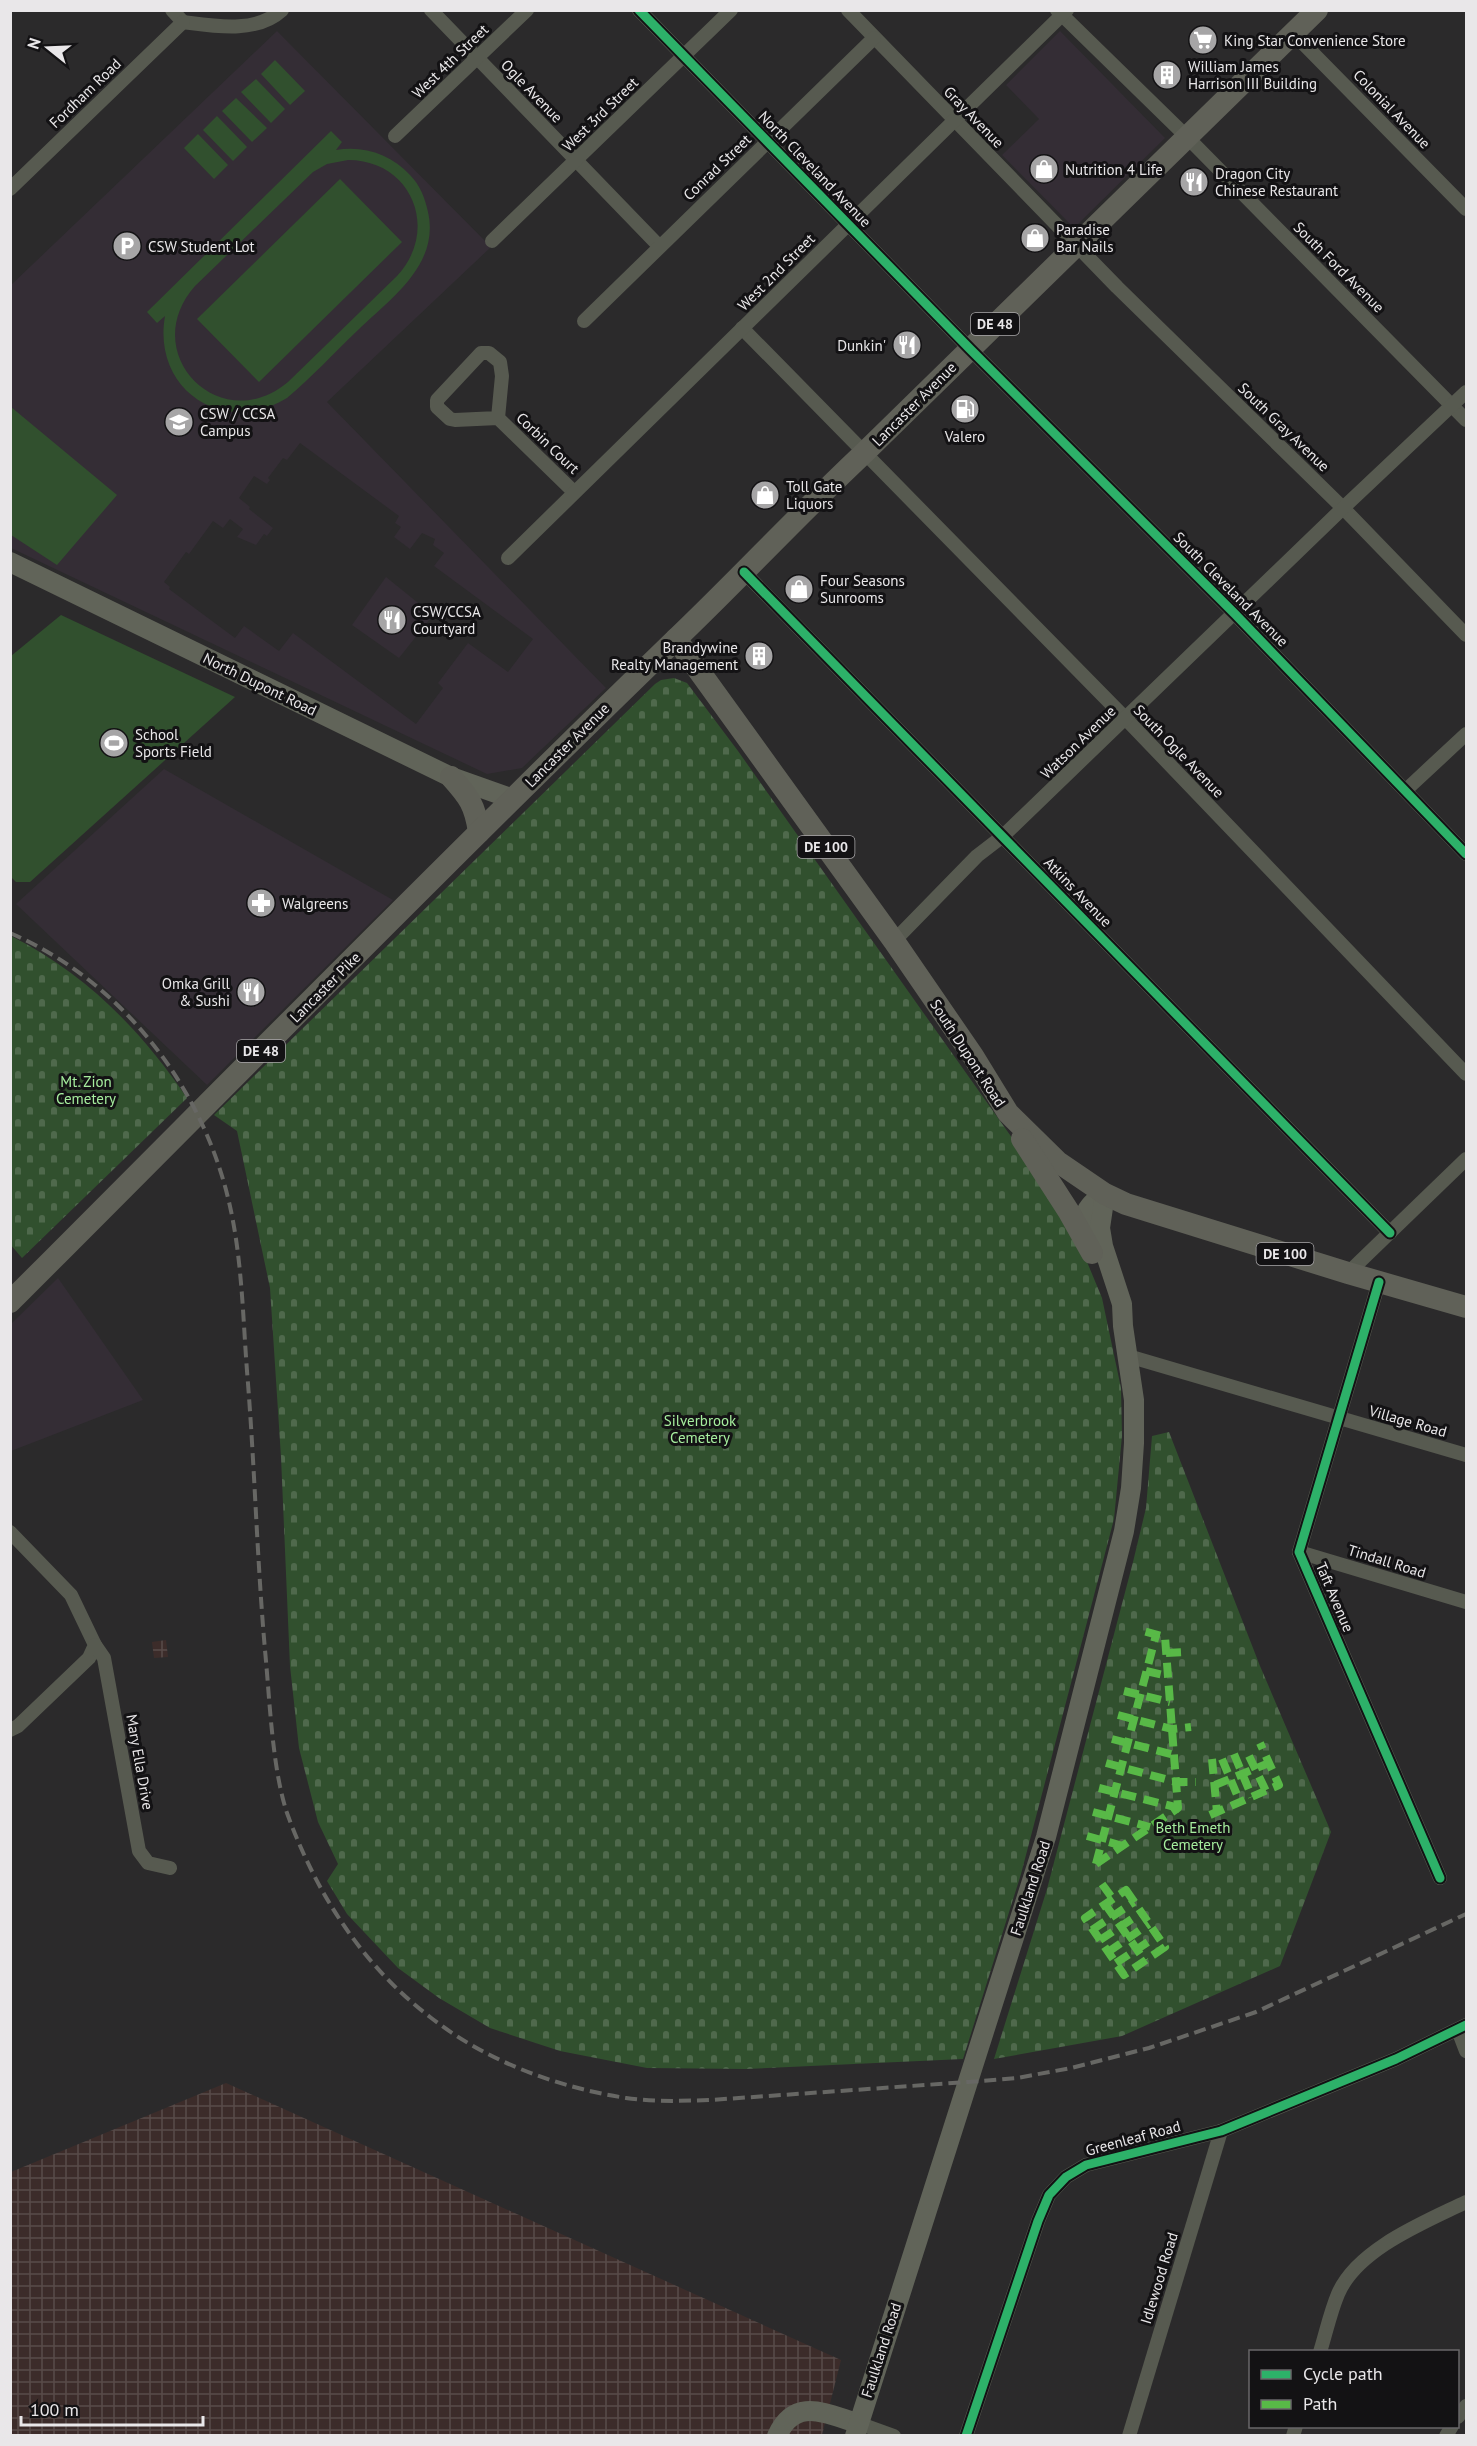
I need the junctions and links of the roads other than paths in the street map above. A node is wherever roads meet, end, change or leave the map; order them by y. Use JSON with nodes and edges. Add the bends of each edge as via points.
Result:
{"nodes":[{"id":1,"x":172,"y":10,"type":"edge"},
{"id":2,"x":282,"y":10,"type":"edge"},
{"id":3,"x":430,"y":10,"type":"edge"},
{"id":4,"x":527,"y":10,"type":"edge"},
{"id":5,"x":639,"y":10,"type":"edge"},
{"id":6,"x":730,"y":10,"type":"edge"},
{"id":7,"x":848,"y":10,"type":"edge"},
{"id":8,"x":1317,"y":10,"type":"edge"},
{"id":9,"x":1062,"y":12,"type":"edge"},
{"id":10,"x":183,"y":22,"type":"junction"},
{"id":11,"x":1293,"y":33,"type":"junction"},
{"id":12,"x":874,"y":38,"type":"junction"},
{"id":13,"x":683,"y":56,"type":"junction"},
{"id":14,"x":477,"y":58,"type":"junction"},
{"id":15,"x":955,"y":121,"type":"junction"},
{"id":16,"x":395,"y":136,"type":"dead end"},
{"id":17,"x":1188,"y":138,"type":"junction"},
{"id":18,"x":767,"y":141,"type":"junction"},
{"id":19,"x":576,"y":160,"type":"junction"},
{"id":20,"x":10,"y":189,"type":"edge"},
{"id":21,"x":1467,"y":209,"type":"edge"},
{"id":22,"x":847,"y":224,"type":"junction"},
{"id":23,"x":492,"y":241,"type":"dead end"},
{"id":24,"x":1076,"y":245,"type":"junction"},
{"id":25,"x":659,"y":246,"type":"junction"},
{"id":26,"x":584,"y":321,"type":"dead end"},
{"id":27,"x":742,"y":328,"type":"junction"},
{"id":28,"x":970,"y":349,"type":"junction"},
{"id":29,"x":1467,"y":392,"type":"edge"},
{"id":30,"x":1452,"y":405,"type":"junction"},
{"id":31,"x":498,"y":418,"type":"junction"},
{"id":32,"x":1467,"y":420,"type":"edge"},
{"id":33,"x":863,"y":454,"type":"junction"},
{"id":34,"x":574,"y":492,"type":"junction"},
{"id":35,"x":1343,"y":508,"type":"junction"},
{"id":36,"x":508,"y":558,"type":"dead end"},
{"id":37,"x":10,"y":562,"type":"edge"},
{"id":38,"x":744,"y":572,"type":"junction"},
{"id":39,"x":1235,"y":614,"type":"junction"},
{"id":40,"x":1467,"y":635,"type":"edge"},
{"id":41,"x":676,"y":639,"type":"junction"},
{"id":42,"x":1126,"y":719,"type":"junction"},
{"id":43,"x":1467,"y":734,"type":"edge"},
{"id":44,"x":451,"y":777,"type":"junction"},
{"id":45,"x":1407,"y":789,"type":"junction"},
{"id":46,"x":513,"y":799,"type":"junction"},
{"id":47,"x":479,"y":832,"type":"junction"},
{"id":48,"x":1003,"y":836,"type":"junction"},
{"id":49,"x":1467,"y":854,"type":"edge"},
{"id":50,"x":894,"y":941,"type":"junction"},
{"id":51,"x":1467,"y":1074,"type":"edge"},
{"id":52,"x":1008,"y":1113,"type":"junction"},
{"id":53,"x":1467,"y":1159,"type":"edge"},
{"id":54,"x":1105,"y":1194,"type":"junction"},
{"id":55,"x":1390,"y":1233,"type":"junction"},
{"id":56,"x":1092,"y":1253,"type":"junction"},
{"id":57,"x":1348,"y":1274,"type":"junction"},
{"id":58,"x":1379,"y":1282,"type":"junction"},
{"id":59,"x":10,"y":1302,"type":"edge"},
{"id":60,"x":1467,"y":1307,"type":"edge"},
{"id":61,"x":1123,"y":1326,"type":"junction"},
{"id":62,"x":1128,"y":1356,"type":"junction"},
{"id":63,"x":1340,"y":1418,"type":"junction"},
{"id":64,"x":1467,"y":1455,"type":"edge"},
{"id":65,"x":11,"y":1531,"type":"edge"},
{"id":66,"x":1299,"y":1552,"type":"junction"},
{"id":67,"x":1467,"y":1602,"type":"edge"},
{"id":68,"x":95,"y":1644,"type":"junction"},
{"id":69,"x":10,"y":1730,"type":"edge"},
{"id":70,"x":170,"y":1868,"type":"dead end"},
{"id":71,"x":1440,"y":1878,"type":"dead end"},
{"id":72,"x":1462,"y":2028,"type":"edge"},
{"id":73,"x":1467,"y":2051,"type":"edge"},
{"id":74,"x":1221,"y":2131,"type":"junction"},
{"id":75,"x":1467,"y":2202,"type":"edge"},
{"id":76,"x":1321,"y":2350,"type":"edge"},
{"id":77,"x":856,"y":2429,"type":"edge"},
{"id":78,"x":777,"y":2436,"type":"edge"},
{"id":79,"x":894,"y":2436,"type":"edge"},
{"id":80,"x":966,"y":2436,"type":"edge"},
{"id":81,"x":1129,"y":2436,"type":"edge"}],
"edges":[{"from":1,"to":10,"type":"street"},
{"from":2,"to":10,"type":"street","via":[[252,25],[219,27]]},
{"from":3,"to":14,"type":"street","name":"Ogle Avenue"},
{"from":4,"to":14,"type":"street","name":"West 4th Street"},
{"from":5,"to":13,"type":"street","name":"North Cleveland Avenue"},
{"from":6,"to":13,"type":"street","name":"West 3rd Street"},
{"from":7,"to":12,"type":"street","name":"Gray Avenue"},
{"from":8,"to":11,"type":"main road","name":"Lancaster Avenue","number":"DE 48"},
{"from":9,"to":15,"type":"street","name":"West 2nd Street"},
{"from":9,"to":17,"type":"street","name":"South Ford Avenue"},
{"from":10,"to":20,"type":"street","name":"Fordham Road"},
{"from":11,"to":17,"type":"main road","name":"Lancaster Avenue","number":"DE 48"},
{"from":11,"to":21,"type":"street","name":"Colonial Avenue"},
{"from":12,"to":15,"type":"street","name":"Gray Avenue"},
{"from":12,"to":18,"type":"street","name":"Conrad Street"},
{"from":13,"to":18,"type":"street","name":"North Cleveland Avenue"},
{"from":13,"to":19,"type":"street","name":"West 3rd Street"},
{"from":14,"to":16,"type":"street","name":"West 4th Street"},
{"from":14,"to":19,"type":"street","name":"Ogle Avenue"},
{"from":15,"to":22,"type":"street","name":"West 2nd Street"},
{"from":15,"to":24,"type":"street","name":"Gray Avenue"},
{"from":17,"to":24,"type":"main road","name":"Lancaster Avenue","number":"DE 48"},
{"from":17,"to":30,"type":"street","name":"South Ford Avenue"},
{"from":18,"to":22,"type":"street","name":"North Cleveland Avenue"},
{"from":18,"to":25,"type":"street","name":"Conrad Street"},
{"from":19,"to":23,"type":"street","name":"West 3rd Street"},
{"from":19,"to":25,"type":"street","name":"Ogle Avenue"},
{"from":22,"to":27,"type":"street","name":"West 2nd Street"},
{"from":22,"to":28,"type":"street","name":"North Cleveland Avenue"},
{"from":24,"to":28,"type":"main road","name":"Lancaster Avenue","number":"DE 48"},
{"from":24,"to":35,"type":"street","name":"South Gray Avenue"},
{"from":25,"to":26,"type":"street","name":"Conrad Street"},
{"from":27,"to":33,"type":"street"},
{"from":27,"to":34,"type":"street","name":"West 2nd Street"},
{"from":28,"to":33,"type":"main road","name":"Lancaster Avenue","number":"DE 48"},
{"from":28,"to":39,"type":"street","name":"South Cleveland Avenue"},
{"from":29,"to":30,"type":"street","name":"Watson Avenue"},
{"from":30,"to":32,"type":"street","name":"South Ford Avenue"},
{"from":30,"to":35,"type":"street","name":"Watson Avenue"},
{"from":31,"to":31,"type":"street","name":"Corbin Court","via":[[450,419],[437,407],[437,400],[481,353],[489,353],[500,362]]},
{"from":31,"to":34,"type":"street","name":"Corbin Court"},
{"from":33,"to":38,"type":"main road","name":"Lancaster Avenue","number":"DE 48"},
{"from":33,"to":42,"type":"street","name":"South Ogle Avenue"},
{"from":34,"to":36,"type":"street","name":"West 2nd Street"},
{"from":35,"to":39,"type":"street","name":"Watson Avenue"},
{"from":35,"to":40,"type":"street","name":"South Gray Avenue"},
{"from":37,"to":44,"type":"main road","name":"North Dupont Road"},
{"from":38,"to":41,"type":"main road","name":"Lancaster Avenue","number":"DE 48"},
{"from":38,"to":48,"type":"street","name":"Atkins Avenue"},
{"from":39,"to":42,"type":"street","name":"Watson Avenue"},
{"from":39,"to":45,"type":"street","name":"South Cleveland Avenue"},
{"from":41,"to":46,"type":"main road","name":"Lancaster Avenue","number":"DE 48"},
{"from":41,"to":50,"type":"main road","name":"South Dupont Road","number":"DE 100"},
{"from":42,"to":48,"type":"street","name":"Watson Avenue"},
{"from":42,"to":51,"type":"street","name":"South Ogle Avenue"},
{"from":43,"to":45,"type":"street"},
{"from":44,"to":46,"type":"main road","name":"North Dupont Road"},
{"from":44,"to":47,"type":"main road","via":[[474,806]]},
{"from":45,"to":49,"type":"street","name":"South Cleveland Avenue"},
{"from":46,"to":47,"type":"main road","name":"Lancaster Pike","number":"DE 48"},
{"from":47,"to":59,"type":"main road","name":"Lancaster Pike","number":"DE 48"},
{"from":48,"to":50,"type":"street","name":"Watson Avenue","via":[[977,856]]},
{"from":48,"to":55,"type":"street","name":"Atkins Avenue"},
{"from":50,"to":52,"type":"main road","name":"South Dupont Road","number":"DE 100"},
{"from":52,"to":54,"type":"main road","name":"South Dupont Road","number":"DE 100","via":[[1058,1161]]},
{"from":52,"to":56,"type":"main road"},
{"from":53,"to":55,"type":"street"},
{"from":54,"to":56,"type":"main road","name":"Faulkland Road","via":[[1086,1209],[1086,1239]]},
{"from":54,"to":57,"type":"main road","name":"South Dupont Road","number":"DE 100","via":[[1162,1216]]},
{"from":54,"to":61,"type":"main road","name":"Faulkland Road","via":[[1100,1228],[1102,1246],[1122,1304]]},
{"from":55,"to":57,"type":"street"},
{"from":56,"to":61,"type":"main road","name":"Faulkland Road"},
{"from":57,"to":58,"type":"main road","name":"South Dupont Road","number":"DE 100"},
{"from":58,"to":60,"type":"main road","name":"South Dupont Road","number":"DE 100"},
{"from":58,"to":63,"type":"street","name":"Taft Avenue"},
{"from":61,"to":62,"type":"main road","name":"Faulkland Road"},
{"from":62,"to":63,"type":"street","name":"Village Road"},
{"from":62,"to":77,"type":"main road","name":"Faulkland Road","via":[[1134,1400],[1132,1479],[1109,1591],[1046,1838]]},
{"from":63,"to":64,"type":"street","name":"Village Road"},
{"from":63,"to":66,"type":"street","name":"Taft Avenue"},
{"from":65,"to":68,"type":"street","name":"Mary Ella Drive","via":[[71,1595]]},
{"from":66,"to":67,"type":"street","name":"Tindall Road"},
{"from":66,"to":71,"type":"street","name":"Taft Avenue"},
{"from":68,"to":69,"type":"street","via":[[89,1658]]},
{"from":68,"to":70,"type":"street","name":"Mary Ella Drive","via":[[104,1658],[139,1851],[148,1863]]},
{"from":72,"to":73,"type":"street"},
{"from":72,"to":74,"type":"street","name":"Greenleaf Road"},
{"from":74,"to":80,"type":"street","name":"Greenleaf Road","via":[[1086,2165],[1066,2177],[1049,2195]]},
{"from":74,"to":81,"type":"street","name":"Idlewood Road"},
{"from":75,"to":76,"type":"street","via":[[1394,2238],[1364,2259],[1339,2292]]},
{"from":77,"to":78,"type":"main road","via":[[817,2411],[803,2410],[790,2416]]},
{"from":77,"to":79,"type":"street"}]}
